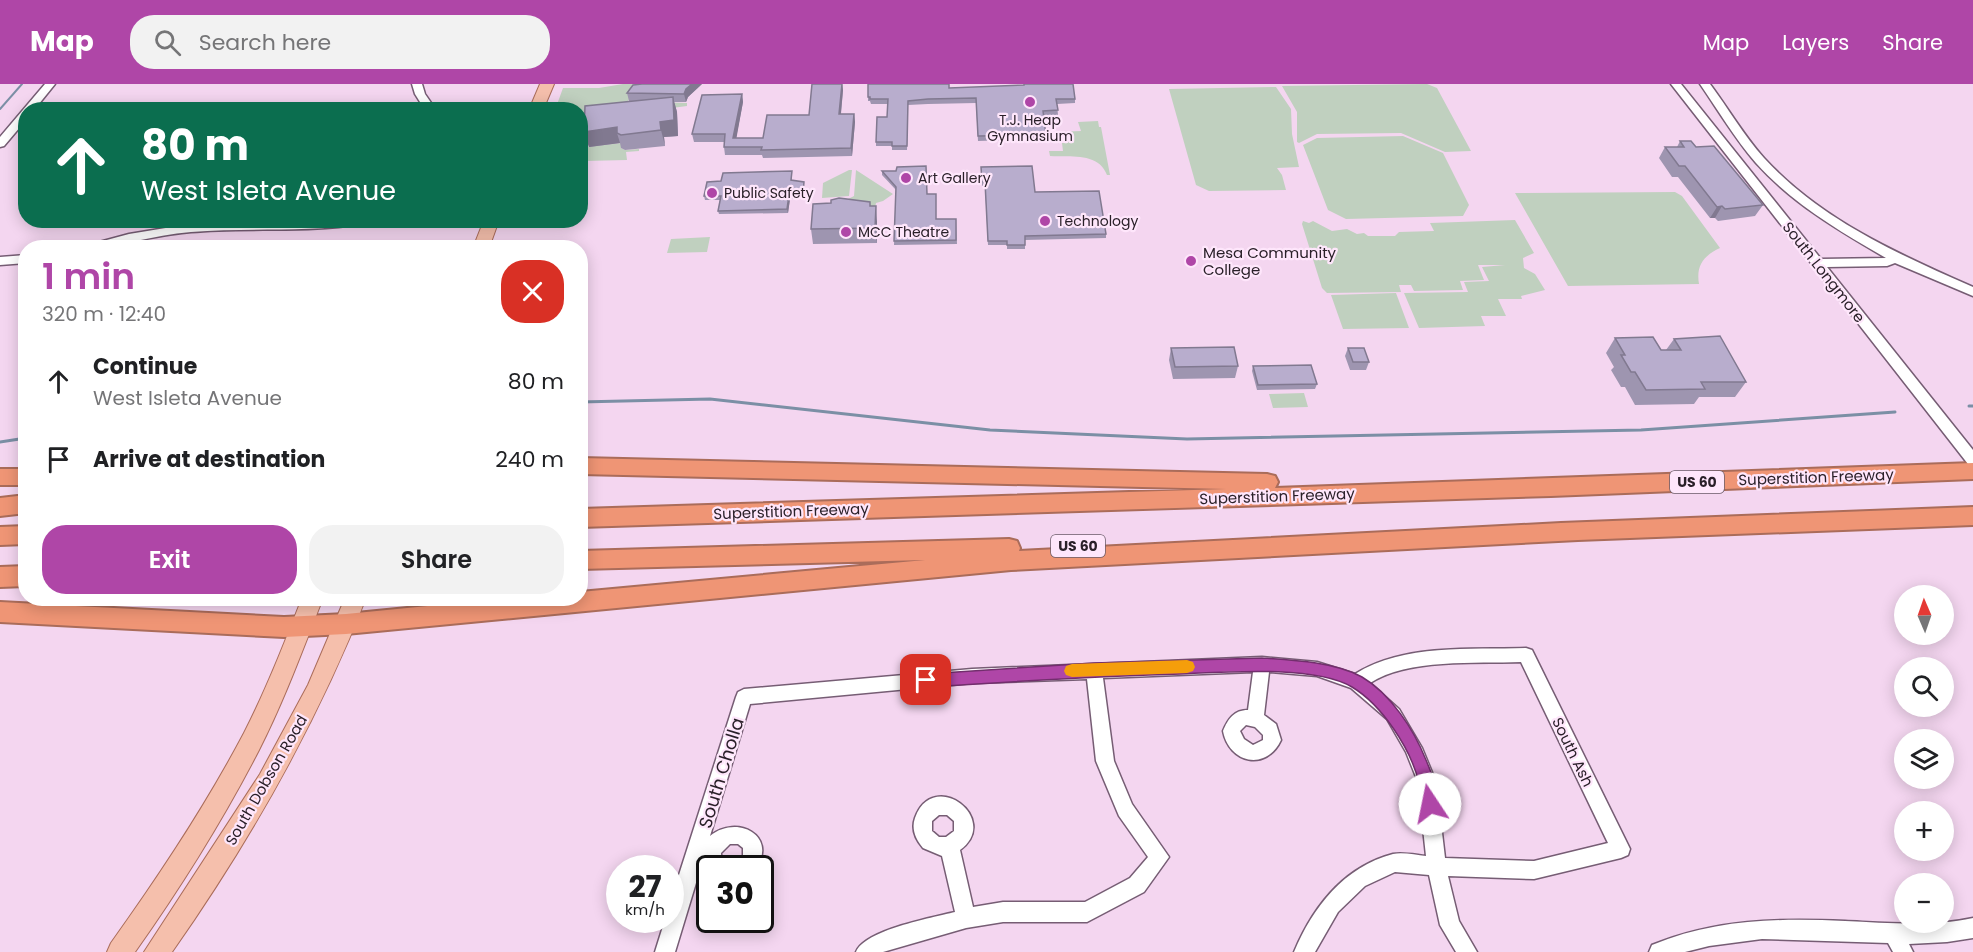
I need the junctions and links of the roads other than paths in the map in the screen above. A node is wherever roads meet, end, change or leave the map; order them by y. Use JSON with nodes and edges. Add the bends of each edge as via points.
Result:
{"nodes":[{"id":1,"x":50,"y":84,"type":"edge"},
{"id":2,"x":417,"y":84,"type":"edge"},
{"id":3,"x":547,"y":84,"type":"edge"},
{"id":4,"x":1676,"y":84,"type":"edge"},
{"id":5,"x":1705,"y":84,"type":"edge"},
{"id":6,"x":35,"y":102,"type":"edge"},
{"id":7,"x":425,"y":102,"type":"edge"},
{"id":8,"x":539,"y":102,"type":"edge"},
{"id":9,"x":18,"y":122,"type":"edge"},
{"id":10,"x":0,"y":144,"type":"edge"},
{"id":11,"x":187,"y":228,"type":"edge"},
{"id":12,"x":118,"y":240,"type":"edge"},
{"id":13,"x":1889,"y":255,"type":"junction"},
{"id":14,"x":1812,"y":258,"type":"junction"},
{"id":15,"x":18,"y":259,"type":"edge"},
{"id":16,"x":0,"y":261,"type":"edge"},
{"id":17,"x":1973,"y":292,"type":"edge"},
{"id":18,"x":1973,"y":460,"type":"edge"},
{"id":19,"x":1973,"y":465,"type":"edge"},
{"id":20,"x":588,"y":466,"type":"edge"},
{"id":21,"x":1973,"y":471,"type":"edge"},
{"id":22,"x":1843,"y":475,"type":"junction"},
{"id":23,"x":0,"y":477,"type":"edge"},
{"id":24,"x":18,"y":477,"type":"edge"},
{"id":25,"x":1551,"y":488,"type":"junction"},
{"id":26,"x":18,"y":505,"type":"edge"},
{"id":27,"x":0,"y":507,"type":"edge"},
{"id":28,"x":588,"y":508,"type":"edge"},
{"id":29,"x":754,"y":512,"type":"junction"},
{"id":30,"x":1973,"y":516,"type":"edge"},
{"id":31,"x":588,"y":518,"type":"edge"},
{"id":32,"x":1860,"y":520,"type":"junction"},
{"id":33,"x":1973,"y":531,"type":"edge"},
{"id":34,"x":1576,"y":532,"type":"junction"},
{"id":35,"x":0,"y":536,"type":"edge"},
{"id":36,"x":18,"y":536,"type":"edge"},
{"id":37,"x":588,"y":560,"type":"edge"},
{"id":38,"x":18,"y":576,"type":"edge"},
{"id":39,"x":0,"y":577,"type":"edge"},
{"id":40,"x":588,"y":601,"type":"edge"},
{"id":41,"x":311,"y":606,"type":"edge"},
{"id":42,"x":353,"y":606,"type":"edge"},
{"id":43,"x":536,"y":606,"type":"edge"},
{"id":44,"x":0,"y":612,"type":"edge"},
{"id":45,"x":346,"y":624,"type":"junction"},
{"id":46,"x":302,"y":626,"type":"junction"},
{"id":47,"x":1262,"y":664,"type":"junction"},
{"id":48,"x":1094,"y":670,"type":"junction"},
{"id":49,"x":1357,"y":682,"type":"junction"},
{"id":50,"x":1255,"y":718,"type":"dead end"},
{"id":51,"x":949,"y":845,"type":"dead end"},
{"id":52,"x":707,"y":855,"type":"edge"},
{"id":53,"x":708,"y":855,"type":"edge"},
{"id":54,"x":752,"y":855,"type":"edge"},
{"id":55,"x":1436,"y":865,"type":"junction"},
{"id":56,"x":696,"y":882,"type":"edge"},
{"id":57,"x":966,"y":918,"type":"junction"},
{"id":58,"x":1973,"y":928,"type":"edge"},
{"id":59,"x":1894,"y":934,"type":"junction"},
{"id":60,"x":1667,"y":950,"type":"edge"},
{"id":61,"x":120,"y":952,"type":"edge"},
{"id":62,"x":157,"y":952,"type":"edge"},
{"id":63,"x":665,"y":952,"type":"edge"},
{"id":64,"x":866,"y":952,"type":"edge"},
{"id":65,"x":1304,"y":952,"type":"edge"},
{"id":66,"x":1467,"y":952,"type":"edge"},
{"id":67,"x":1904,"y":952,"type":"edge"}],
"edges":[{"from":1,"to":6,"type":"street"},
{"from":2,"to":7,"type":"street"},
{"from":3,"to":8,"type":"main road"},
{"from":4,"to":14,"type":"street","name":"South Longmore"},
{"from":5,"to":13,"type":"street","via":[[1769,171],[1840,227]]},
{"from":9,"to":10,"type":"street"},
{"from":11,"to":12,"type":"street"},
{"from":13,"to":14,"type":"street","via":[[1887,262]]},
{"from":13,"to":17,"type":"street"},
{"from":14,"to":18,"type":"street","name":"South Longmore"},
{"from":15,"to":16,"type":"street"},
{"from":19,"to":22,"type":"highway"},
{"from":20,"to":25,"type":"highway"},
{"from":21,"to":22,"type":"highway","name":"Superstition Freeway","number":"US 60"},
{"from":22,"to":25,"type":"highway","name":"Superstition Freeway","number":"US 60"},
{"from":23,"to":24,"type":"highway"},
{"from":25,"to":29,"type":"highway","name":"Superstition Freeway","number":"US 60"},
{"from":26,"to":27,"type":"highway"},
{"from":28,"to":29,"type":"highway"},
{"from":29,"to":31,"type":"highway","name":"Superstition Freeway","number":"US 60"},
{"from":30,"to":32,"type":"highway","number":"US 60"},
{"from":32,"to":33,"type":"highway","via":[[1925,532]]},
{"from":32,"to":34,"type":"highway","number":"US 60"},
{"from":34,"to":37,"type":"highway","number":"US 60"},
{"from":34,"to":40,"type":"highway","via":[[1011,561]]},
{"from":35,"to":36,"type":"highway"},
{"from":38,"to":39,"type":"highway"},
{"from":41,"to":46,"type":"main road","name":"South Dobson Road"},
{"from":42,"to":45,"type":"main road","name":"South Dobson Road"},
{"from":43,"to":45,"type":"highway"},
{"from":44,"to":46,"type":"highway"},
{"from":45,"to":46,"type":"highway"},
{"from":45,"to":62,"type":"main road","name":"South Dobson Road","via":[[290,741],[250,811]]},
{"from":46,"to":61,"type":"main road","name":"South Dobson Road","via":[[232,776]]},
{"from":47,"to":48,"type":"street"},
{"from":47,"to":49,"type":"street","via":[[1317,669]]},
{"from":47,"to":50,"type":"street"},
{"from":48,"to":52,"type":"street","name":"South Cholla","via":[[972,676],[744,697]]},
{"from":48,"to":57,"type":"street","via":[[1105,761],[1125,810],[1160,857],[1137,885],[1087,912],[1002,912]]},
{"from":49,"to":55,"type":"street","via":[[1393,714],[1413,748],[1427,782]]},
{"from":49,"to":55,"type":"street","name":"South Ash","via":[[1379,669],[1408,660],[1526,655],[1621,849],[1534,870]]},
{"from":51,"to":57,"type":"street"},
{"from":53,"to":54,"type":"street","via":[[722,837],[737,834],[748,840]]},
{"from":55,"to":65,"type":"street","via":[[1395,863],[1358,879],[1331,905]]},
{"from":55,"to":66,"type":"street","via":[[1450,925]]},
{"from":56,"to":63,"type":"street","name":"South Cholla"},
{"from":57,"to":64,"type":"street","via":[[877,944]]},
{"from":58,"to":59,"type":"street"},
{"from":59,"to":60,"type":"street","via":[[1755,929]]},
{"from":59,"to":67,"type":"street"}]}
